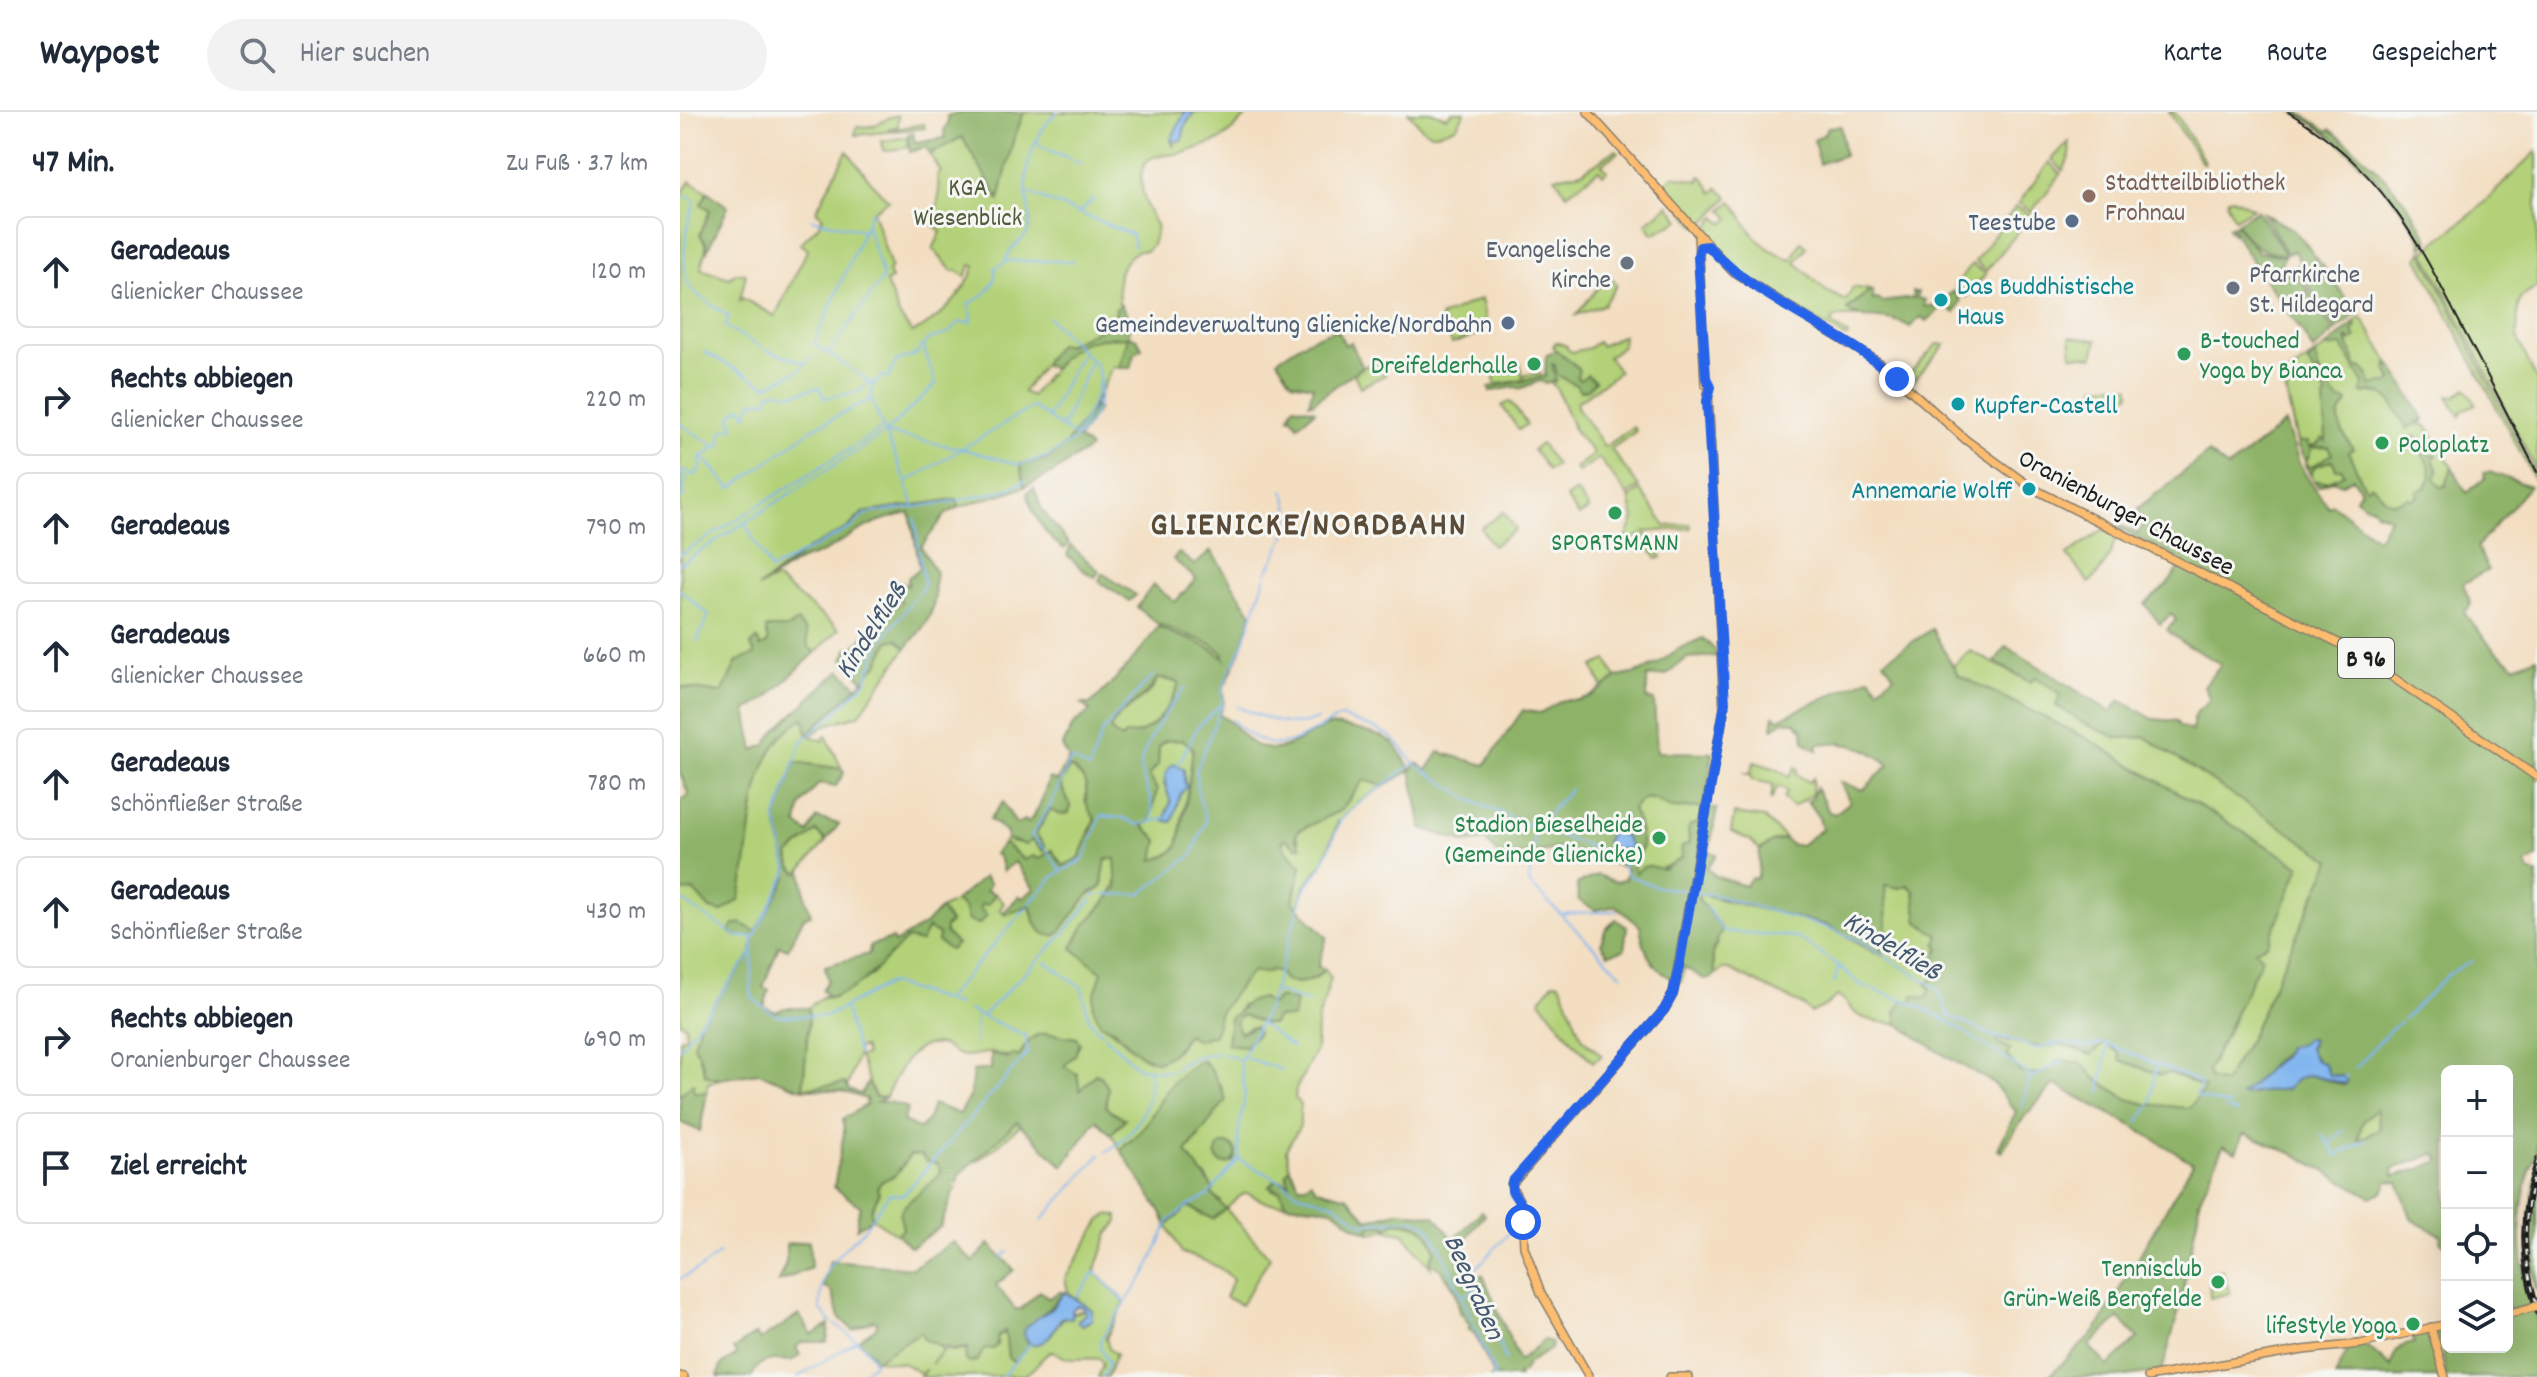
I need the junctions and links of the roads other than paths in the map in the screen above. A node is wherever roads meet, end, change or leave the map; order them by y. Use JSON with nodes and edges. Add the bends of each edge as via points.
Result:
{"nodes":[{"id":1,"x":1588,"y":112,"type":"edge"},
{"id":2,"x":1698,"y":235,"type":"junction"},
{"id":3,"x":1708,"y":246,"type":"junction"},
{"id":4,"x":1698,"y":251,"type":"junction"},
{"id":5,"x":1696,"y":374,"type":"dead end"},
{"id":6,"x":1707,"y":386,"type":"junction"},
{"id":7,"x":2537,"y":777,"type":"edge"},
{"id":8,"x":2537,"y":1306,"type":"edge"},
{"id":9,"x":2513,"y":1312,"type":"edge"},
{"id":10,"x":2441,"y":1325,"type":"edge"},
{"id":11,"x":2431,"y":1327,"type":"junction"},
{"id":12,"x":1589,"y":1377,"type":"edge"},
{"id":13,"x":1670,"y":1377,"type":"edge"},
{"id":14,"x":1688,"y":1377,"type":"edge"},
{"id":15,"x":2149,"y":1377,"type":"edge"},
{"id":16,"x":2445,"y":1377,"type":"edge"}],
"edges":[{"from":1,"to":2,"type":"main road","name":"Oranienburger Chaussee","number":"B 96"},
{"from":2,"to":3,"type":"main road","name":"Oranienburger Chaussee","number":"B 96"},
{"from":2,"to":4,"type":"main road"},
{"from":3,"to":4,"type":"main road"},
{"from":3,"to":7,"type":"main road","name":"Oranienburger Chaussee","number":"B 96","via":[[1743,280],[1880,363],[1966,440],[2036,490],[2356,652]]},
{"from":4,"to":6,"type":"main road"},
{"from":5,"to":6,"type":"main road"},
{"from":6,"to":12,"type":"main road","via":[[1724,715],[1670,1002],[1511,1185],[1522,1206],[1524,1247],[1546,1303]]},
{"from":8,"to":9,"type":"main road","bridge":true},
{"from":10,"to":11,"type":"main road"},
{"from":11,"to":15,"type":"main road","via":[[2360,1344]]},
{"from":11,"to":16,"type":"main road"},
{"from":13,"to":14,"type":"main road"}]}
